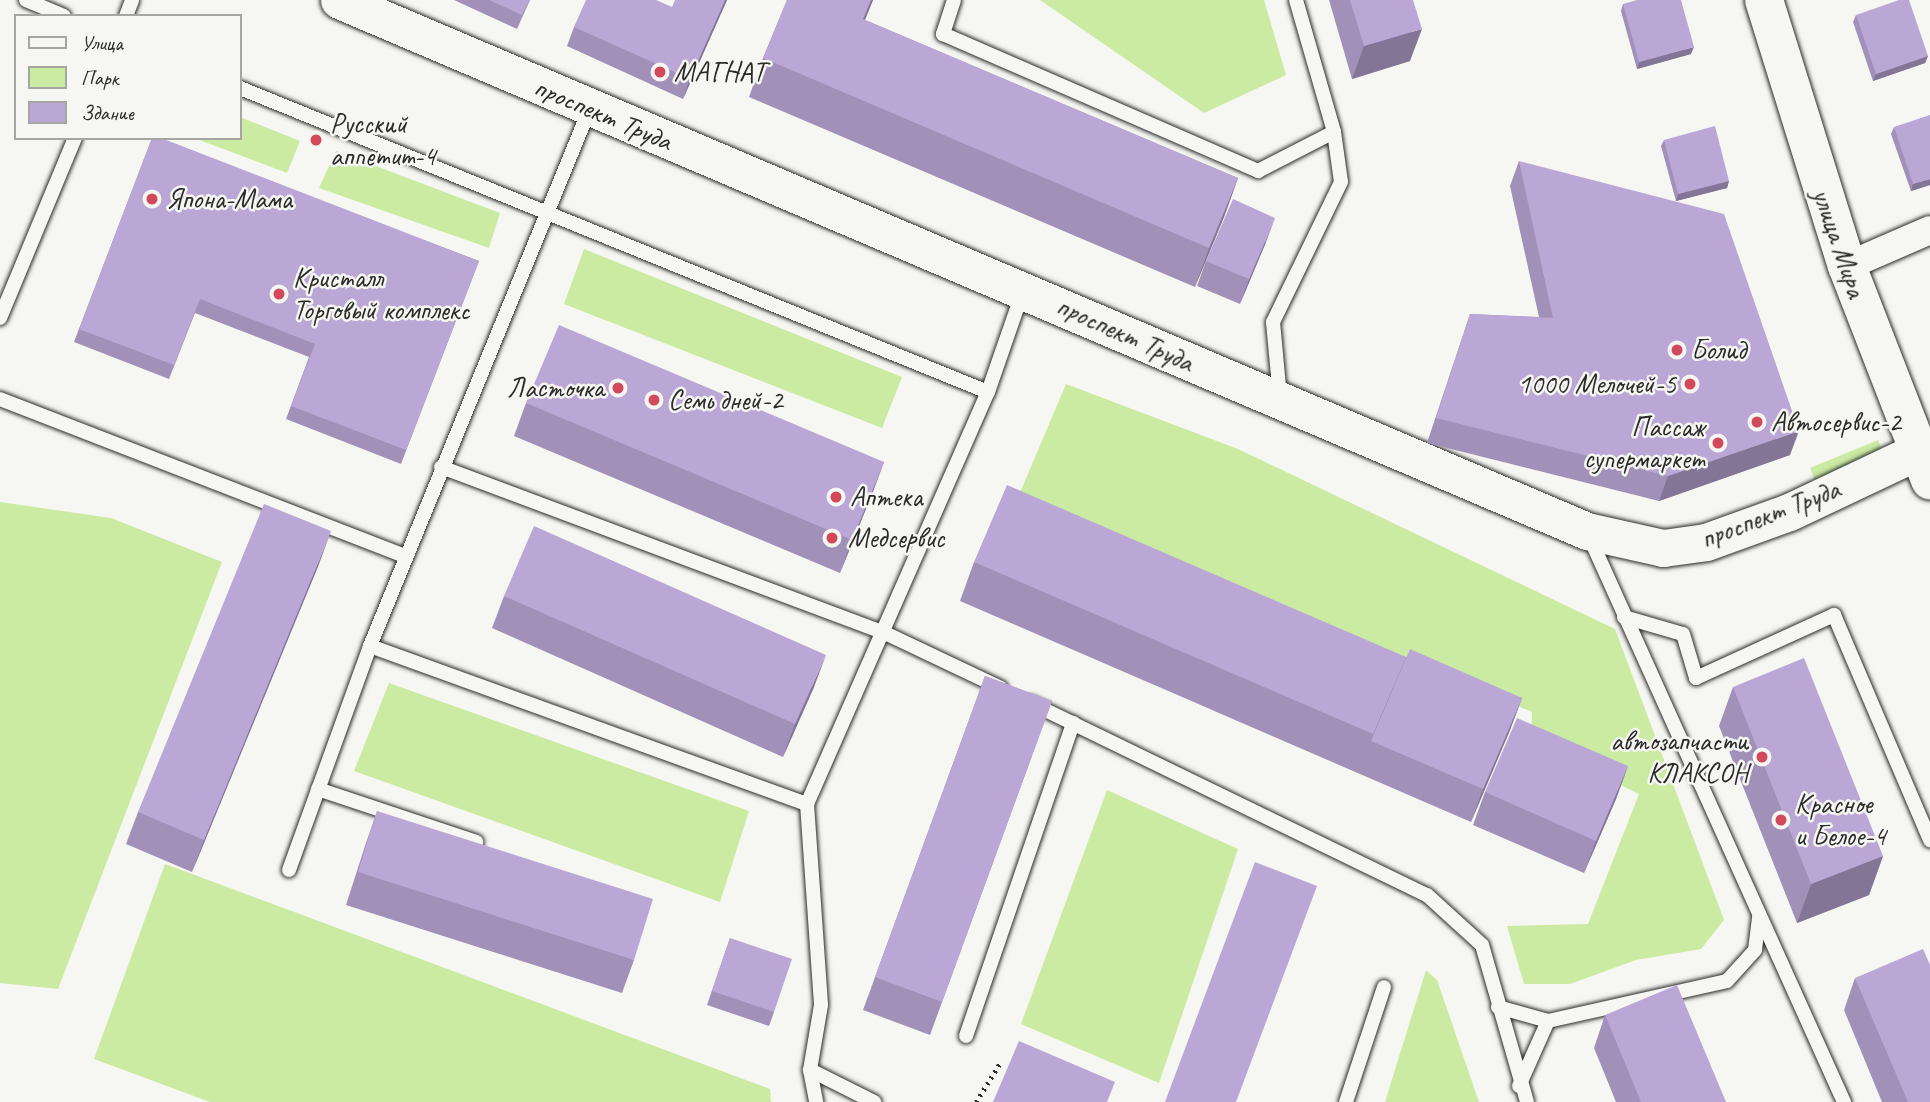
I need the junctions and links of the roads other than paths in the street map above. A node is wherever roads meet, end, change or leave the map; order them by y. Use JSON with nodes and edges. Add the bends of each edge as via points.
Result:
{"nodes":[{"id":1,"x":26,"y":0,"type":"edge"},
{"id":2,"x":954,"y":0,"type":"edge"},
{"id":3,"x":1296,"y":0,"type":"edge"},
{"id":4,"x":1764,"y":0,"type":"edge"},
{"id":5,"x":347,"y":2,"type":"edge"},
{"id":6,"x":59,"y":14,"type":"edge"},
{"id":7,"x":242,"y":89,"type":"edge"},
{"id":8,"x":590,"y":108,"type":"junction"},
{"id":9,"x":1335,"y":132,"type":"junction"},
{"id":10,"x":74,"y":140,"type":"edge"},
{"id":11,"x":549,"y":214,"type":"junction"},
{"id":12,"x":1930,"y":230,"type":"edge"},
{"id":13,"x":1847,"y":266,"type":"junction"},
{"id":14,"x":1024,"y":290,"type":"junction"},
{"id":15,"x":5,"y":291,"type":"edge"},
{"id":16,"x":0,"y":318,"type":"edge"},
{"id":17,"x":988,"y":392,"type":"junction"},
{"id":18,"x":0,"y":399,"type":"edge"},
{"id":19,"x":1281,"y":402,"type":"junction"},
{"id":20,"x":1924,"y":466,"type":"edge"},
{"id":21,"x":441,"y":467,"type":"junction"},
{"id":22,"x":1587,"y":531,"type":"junction"},
{"id":23,"x":404,"y":556,"type":"junction"},
{"id":24,"x":1625,"y":617,"type":"junction"},
{"id":25,"x":884,"y":633,"type":"junction"},
{"id":26,"x":370,"y":646,"type":"junction"},
{"id":27,"x":1073,"y":723,"type":"junction"},
{"id":28,"x":318,"y":789,"type":"junction"},
{"id":29,"x":807,"y":804,"type":"junction"},
{"id":30,"x":1930,"y":840,"type":"edge"},
{"id":31,"x":486,"y":846,"type":"edge"},
{"id":32,"x":289,"y":870,"type":"dead end"},
{"id":33,"x":1759,"y":914,"type":"junction"},
{"id":34,"x":1384,"y":987,"type":"dead end"},
{"id":35,"x":1498,"y":1007,"type":"junction"},
{"id":36,"x":1548,"y":1021,"type":"junction"},
{"id":37,"x":966,"y":1036,"type":"dead end"},
{"id":38,"x":810,"y":1070,"type":"junction"},
{"id":39,"x":1519,"y":1086,"type":"junction"},
{"id":40,"x":816,"y":1102,"type":"edge"},
{"id":41,"x":874,"y":1102,"type":"edge"},
{"id":42,"x":1346,"y":1102,"type":"edge"},
{"id":43,"x":1527,"y":1102,"type":"edge"},
{"id":44,"x":1844,"y":1102,"type":"edge"}],
"edges":[{"from":1,"to":6,"type":"lane"},
{"from":2,"to":9,"type":"lane","via":[[943,34],[1258,171]]},
{"from":3,"to":9,"type":"lane"},
{"from":4,"to":13,"type":"main road","name":"улица Мира"},
{"from":5,"to":8,"type":"street","name":"проспект Труда"},
{"from":7,"to":11,"type":"lane"},
{"from":8,"to":11,"type":"lane"},
{"from":8,"to":14,"type":"street","name":"проспект Труда"},
{"from":9,"to":19,"type":"lane","via":[[1341,182],[1273,322]]},
{"from":10,"to":15,"type":"lane"},
{"from":11,"to":17,"type":"lane"},
{"from":11,"to":21,"type":"lane"},
{"from":12,"to":13,"type":"street"},
{"from":13,"to":20,"type":"main road","name":"улица Мира"},
{"from":14,"to":17,"type":"lane"},
{"from":14,"to":19,"type":"street","name":"проспект Труда"},
{"from":15,"to":16,"type":"lane"},
{"from":17,"to":25,"type":"lane"},
{"from":18,"to":23,"type":"lane"},
{"from":19,"to":22,"type":"street","name":"проспект Труда"},
{"from":20,"to":22,"type":"street","name":"проспект Труда","via":[[1706,542],[1663,548]]},
{"from":21,"to":23,"type":"lane"},
{"from":21,"to":25,"type":"lane"},
{"from":22,"to":24,"type":"lane"},
{"from":23,"to":26,"type":"lane"},
{"from":24,"to":30,"type":"lane","via":[[1683,634],[1696,678],[1834,615]]},
{"from":24,"to":33,"type":"lane"},
{"from":25,"to":27,"type":"lane"},
{"from":25,"to":29,"type":"lane"},
{"from":26,"to":28,"type":"lane"},
{"from":26,"to":29,"type":"lane"},
{"from":27,"to":35,"type":"lane","via":[[1427,895],[1482,945]]},
{"from":27,"to":37,"type":"lane"},
{"from":28,"to":31,"type":"lane"},
{"from":28,"to":32,"type":"lane"},
{"from":29,"to":38,"type":"lane","via":[[821,1005]]},
{"from":33,"to":36,"type":"lane","via":[[1755,950],[1727,981]]},
{"from":33,"to":44,"type":"lane"},
{"from":34,"to":42,"type":"lane"},
{"from":35,"to":36,"type":"lane"},
{"from":35,"to":39,"type":"lane"},
{"from":36,"to":39,"type":"lane"},
{"from":38,"to":40,"type":"lane"},
{"from":38,"to":41,"type":"lane"},
{"from":39,"to":43,"type":"lane"}]}
